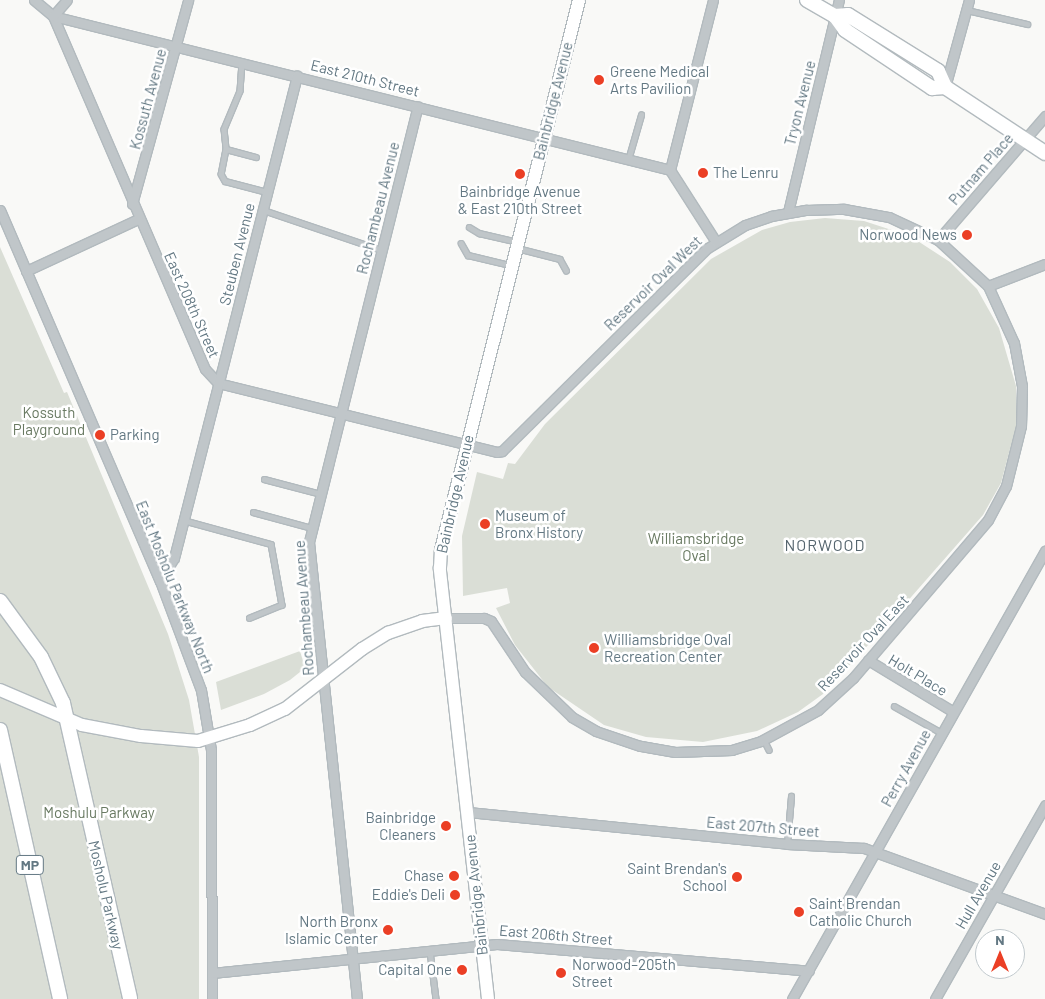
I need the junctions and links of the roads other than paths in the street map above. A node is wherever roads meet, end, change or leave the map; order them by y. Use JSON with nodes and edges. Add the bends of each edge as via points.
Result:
{"nodes":[{"id":1,"x":34,"y":0,"type":"edge"},
{"id":2,"x":67,"y":0,"type":"edge"},
{"id":3,"x":188,"y":0,"type":"edge"},
{"id":4,"x":579,"y":0,"type":"edge"},
{"id":5,"x":713,"y":0,"type":"edge"},
{"id":6,"x":806,"y":0,"type":"edge"},
{"id":7,"x":839,"y":0,"type":"edge"},
{"id":8,"x":969,"y":0,"type":"edge"},
{"id":9,"x":966,"y":10,"type":"junction"},
{"id":10,"x":53,"y":16,"type":"junction"},
{"id":11,"x":835,"y":16,"type":"junction"},
{"id":12,"x":1027,"y":24,"type":"dead end"},
{"id":13,"x":176,"y":45,"type":"junction"},
{"id":14,"x":242,"y":61,"type":"junction"},
{"id":15,"x":297,"y":75,"type":"junction"},
{"id":16,"x":945,"y":87,"type":"junction"},
{"id":17,"x":418,"y":106,"type":"junction"},
{"id":18,"x":641,"y":115,"type":"dead end"},
{"id":19,"x":1045,"y":116,"type":"edge"},
{"id":20,"x":543,"y":139,"type":"junction"},
{"id":21,"x":1024,"y":140,"type":"junction"},
{"id":22,"x":226,"y":149,"type":"junction"},
{"id":23,"x":1045,"y":153,"type":"edge"},
{"id":24,"x":256,"y":157,"type":"dead end"},
{"id":25,"x":628,"y":160,"type":"junction"},
{"id":26,"x":670,"y":170,"type":"junction"},
{"id":27,"x":267,"y":192,"type":"junction"},
{"id":28,"x":132,"y":204,"type":"junction"},
{"id":29,"x":0,"y":210,"type":"edge"},
{"id":30,"x":263,"y":210,"type":"junction"},
{"id":31,"x":788,"y":212,"type":"junction"},
{"id":32,"x":138,"y":219,"type":"junction"},
{"id":33,"x":469,"y":227,"type":"dead end"},
{"id":34,"x":938,"y":240,"type":"junction"},
{"id":35,"x":716,"y":242,"type":"junction"},
{"id":36,"x":461,"y":243,"type":"dead end"},
{"id":37,"x":516,"y":245,"type":"junction"},
{"id":38,"x":382,"y":250,"type":"junction"},
{"id":39,"x":1045,"y":264,"type":"edge"},
{"id":40,"x":511,"y":266,"type":"junction"},
{"id":41,"x":566,"y":270,"type":"dead end"},
{"id":42,"x":26,"y":271,"type":"junction"},
{"id":43,"x":988,"y":286,"type":"junction"},
{"id":44,"x":218,"y":383,"type":"junction"},
{"id":45,"x":340,"y":414,"type":"junction"},
{"id":46,"x":465,"y":446,"type":"junction"},
{"id":47,"x":264,"y":479,"type":"dead end"},
{"id":48,"x":321,"y":494,"type":"junction"},
{"id":49,"x":253,"y":512,"type":"dead end"},
{"id":50,"x":183,"y":520,"type":"junction"},
{"id":51,"x":312,"y":528,"type":"junction"},
{"id":52,"x":1045,"y":551,"type":"edge"},
{"id":53,"x":1041,"y":568,"type":"edge"},
{"id":54,"x":160,"y":581,"type":"junction"},
{"id":55,"x":0,"y":601,"type":"edge"},
{"id":56,"x":250,"y":618,"type":"dead end"},
{"id":57,"x":446,"y":618,"type":"junction"},
{"id":58,"x":868,"y":660,"type":"junction"},
{"id":59,"x":323,"y":681,"type":"junction"},
{"id":60,"x":0,"y":690,"type":"edge"},
{"id":61,"x":894,"y":706,"type":"dead end"},
{"id":62,"x":954,"y":712,"type":"junction"},
{"id":63,"x":66,"y":720,"type":"junction"},
{"id":64,"x":0,"y":730,"type":"edge"},
{"id":65,"x":942,"y":733,"type":"junction"},
{"id":66,"x":210,"y":738,"type":"junction"},
{"id":67,"x":764,"y":740,"type":"junction"},
{"id":68,"x":769,"y":750,"type":"dead end"},
{"id":69,"x":791,"y":796,"type":"dead end"},
{"id":70,"x":1045,"y":806,"type":"edge"},
{"id":71,"x":468,"y":812,"type":"junction"},
{"id":72,"x":787,"y":844,"type":"junction"},
{"id":73,"x":875,"y":853,"type":"junction"},
{"id":74,"x":994,"y":896,"type":"junction"},
{"id":75,"x":1045,"y":914,"type":"edge"},
{"id":76,"x":482,"y":944,"type":"junction"},
{"id":77,"x":430,"y":950,"type":"junction"},
{"id":78,"x":353,"y":957,"type":"junction"},
{"id":79,"x":809,"y":971,"type":"junction"},
{"id":80,"x":212,"y":973,"type":"junction"},
{"id":81,"x":60,"y":999,"type":"edge"},
{"id":82,"x":130,"y":999,"type":"edge"},
{"id":83,"x":212,"y":999,"type":"edge"},
{"id":84,"x":357,"y":999,"type":"edge"},
{"id":85,"x":436,"y":999,"type":"edge"},
{"id":86,"x":488,"y":999,"type":"edge"},
{"id":87,"x":792,"y":999,"type":"edge"},
{"id":88,"x":935,"y":999,"type":"edge"}],
"edges":[{"from":1,"to":10,"type":"street","name":"East 208th Street"},
{"from":2,"to":10,"type":"street"},
{"from":3,"to":13,"type":"street","name":"Kossuth Avenue"},
{"from":4,"to":20,"type":"main road","name":"Bainbridge Avenue"},
{"from":5,"to":26,"type":"street"},
{"from":6,"to":11,"type":"main road"},
{"from":7,"to":11,"type":"street","name":"Tryon Avenue"},
{"from":8,"to":9,"type":"street"},
{"from":9,"to":12,"type":"lane"},
{"from":9,"to":16,"type":"street"},
{"from":10,"to":13,"type":"street","name":"East 210th Street"},
{"from":10,"to":28,"type":"street","name":"East 208th Street"},
{"from":11,"to":16,"type":"main road","via":[[848,15],[938,71]]},
{"from":11,"to":31,"type":"street","name":"Tryon Avenue"},
{"from":13,"to":14,"type":"street","name":"East 210th Street"},
{"from":13,"to":28,"type":"street","name":"Kossuth Avenue"},
{"from":14,"to":15,"type":"street","name":"East 210th Street"},
{"from":14,"to":22,"type":"lane","via":[[240,91],[224,129]]},
{"from":15,"to":17,"type":"street","name":"East 210th Street"},
{"from":15,"to":27,"type":"street","name":"Steuben Avenue"},
{"from":16,"to":21,"type":"main road"},
{"from":17,"to":20,"type":"street","name":"East 210th Street"},
{"from":17,"to":38,"type":"street","name":"Rochambeau Avenue"},
{"from":18,"to":25,"type":"lane"},
{"from":19,"to":21,"type":"street","name":"Putnam Place"},
{"from":20,"to":25,"type":"street","name":"East 210th Street"},
{"from":20,"to":37,"type":"main road","name":"Bainbridge Avenue"},
{"from":21,"to":23,"type":"main road"},
{"from":21,"to":34,"type":"street","name":"Putnam Place"},
{"from":22,"to":24,"type":"lane"},
{"from":22,"to":27,"type":"lane","via":[[221,174],[225,181]]},
{"from":25,"to":26,"type":"street","name":"East 210th Street"},
{"from":26,"to":35,"type":"street"},
{"from":27,"to":30,"type":"street","name":"Steuben Avenue"},
{"from":28,"to":32,"type":"street","name":"East 208th Street"},
{"from":29,"to":42,"type":"street","name":"East Mosholu Parkway North"},
{"from":30,"to":38,"type":"lane"},
{"from":30,"to":44,"type":"street","name":"Steuben Avenue"},
{"from":31,"to":34,"type":"street","name":"Reservoir Oval West","via":[[825,209],[865,212],[889,217]]},
{"from":31,"to":35,"type":"street","name":"Reservoir Oval West","via":[[745,225]]},
{"from":32,"to":42,"type":"street"},
{"from":32,"to":44,"type":"street","name":"East 208th Street","via":[[205,369]]},
{"from":33,"to":37,"type":"lane","via":[[479,234]]},
{"from":34,"to":43,"type":"street","name":"Reservoir Oval West"},
{"from":35,"to":46,"type":"street","name":"Reservoir Oval West","via":[[502,451]]},
{"from":36,"to":40,"type":"lane","via":[[468,255]]},
{"from":37,"to":40,"type":"main road","name":"Bainbridge Avenue"},
{"from":37,"to":41,"type":"lane","via":[[560,259]]},
{"from":38,"to":45,"type":"street","name":"Rochambeau Avenue"},
{"from":39,"to":43,"type":"street"},
{"from":40,"to":46,"type":"main road","name":"Bainbridge Avenue"},
{"from":42,"to":54,"type":"street","name":"East Mosholu Parkway North"},
{"from":43,"to":58,"type":"street","name":"Reservoir Oval East","via":[[1005,320],[1019,362],[1021,426],[1013,467],[988,520]]},
{"from":44,"to":45,"type":"street"},
{"from":44,"to":50,"type":"street","name":"Steuben Avenue"},
{"from":45,"to":46,"type":"street"},
{"from":45,"to":48,"type":"street","name":"Rochambeau Avenue"},
{"from":46,"to":57,"type":"main road","name":"Bainbridge Avenue","via":[[441,550]]},
{"from":47,"to":48,"type":"lane"},
{"from":48,"to":51,"type":"street","name":"Rochambeau Avenue"},
{"from":49,"to":51,"type":"lane"},
{"from":50,"to":54,"type":"street","name":"Steuben Avenue","via":[[172,563]]},
{"from":50,"to":56,"type":"lane","via":[[272,544],[282,605]]},
{"from":51,"to":59,"type":"street","name":"Rochambeau Avenue","via":[[309,542]]},
{"from":52,"to":53,"type":"street","name":"Perry Avenue"},
{"from":53,"to":62,"type":"street","name":"Perry Avenue"},
{"from":54,"to":66,"type":"street","name":"East Mosholu Parkway North","via":[[196,671]]},
{"from":55,"to":63,"type":"main road","name":"Mosholu Parkway","via":[[48,670]]},
{"from":57,"to":59,"type":"main road","via":[[422,620],[388,633],[362,649]]},
{"from":57,"to":67,"type":"street","name":"Reservoir Oval East","via":[[484,618],[491,621],[511,655],[539,687],[572,716],[596,731],[640,746],[675,752],[732,750]]},
{"from":57,"to":71,"type":"main road","name":"Bainbridge Avenue"},
{"from":58,"to":62,"type":"street","name":"Holt Place"},
{"from":58,"to":67,"type":"street","name":"Reservoir Oval East","via":[[818,710]]},
{"from":59,"to":66,"type":"main road","via":[[274,714]]},
{"from":59,"to":78,"type":"street","name":"Rochambeau Avenue"},
{"from":60,"to":63,"type":"main road"},
{"from":61,"to":65,"type":"lane"},
{"from":62,"to":65,"type":"street","name":"Perry Avenue"},
{"from":63,"to":66,"type":"main road","via":[[156,738],[189,741]]},
{"from":63,"to":82,"type":"main road","name":"Mosholu Parkway"},
{"from":64,"to":81,"type":"main road","number":"MP"},
{"from":65,"to":73,"type":"street","name":"Perry Avenue"},
{"from":66,"to":80,"type":"street","name":"East Mosholu Parkway North"},
{"from":67,"to":68,"type":"lane"},
{"from":69,"to":72,"type":"lane"},
{"from":70,"to":74,"type":"street","name":"Hull Avenue"},
{"from":71,"to":72,"type":"street","name":"East 207th Street"},
{"from":71,"to":76,"type":"main road","name":"Bainbridge Avenue"},
{"from":72,"to":73,"type":"street","name":"East 207th Street","via":[[864,848]]},
{"from":73,"to":74,"type":"street","name":"East 207th Street"},
{"from":73,"to":79,"type":"street","name":"Perry Avenue"},
{"from":74,"to":75,"type":"street","name":"East 207th Street"},
{"from":74,"to":88,"type":"street","name":"Hull Avenue"},
{"from":76,"to":77,"type":"street","name":"East 206th Street"},
{"from":76,"to":79,"type":"street","name":"East 206th Street"},
{"from":76,"to":86,"type":"main road","name":"Bainbridge Avenue"},
{"from":77,"to":78,"type":"street","name":"East 206th Street"},
{"from":77,"to":85,"type":"lane"},
{"from":78,"to":80,"type":"street","name":"East 206th Street"},
{"from":78,"to":84,"type":"street","name":"Rochambeau Avenue"},
{"from":79,"to":87,"type":"street","name":"Perry Avenue"},
{"from":80,"to":83,"type":"street","name":"East Mosholu Parkway North"}]}
